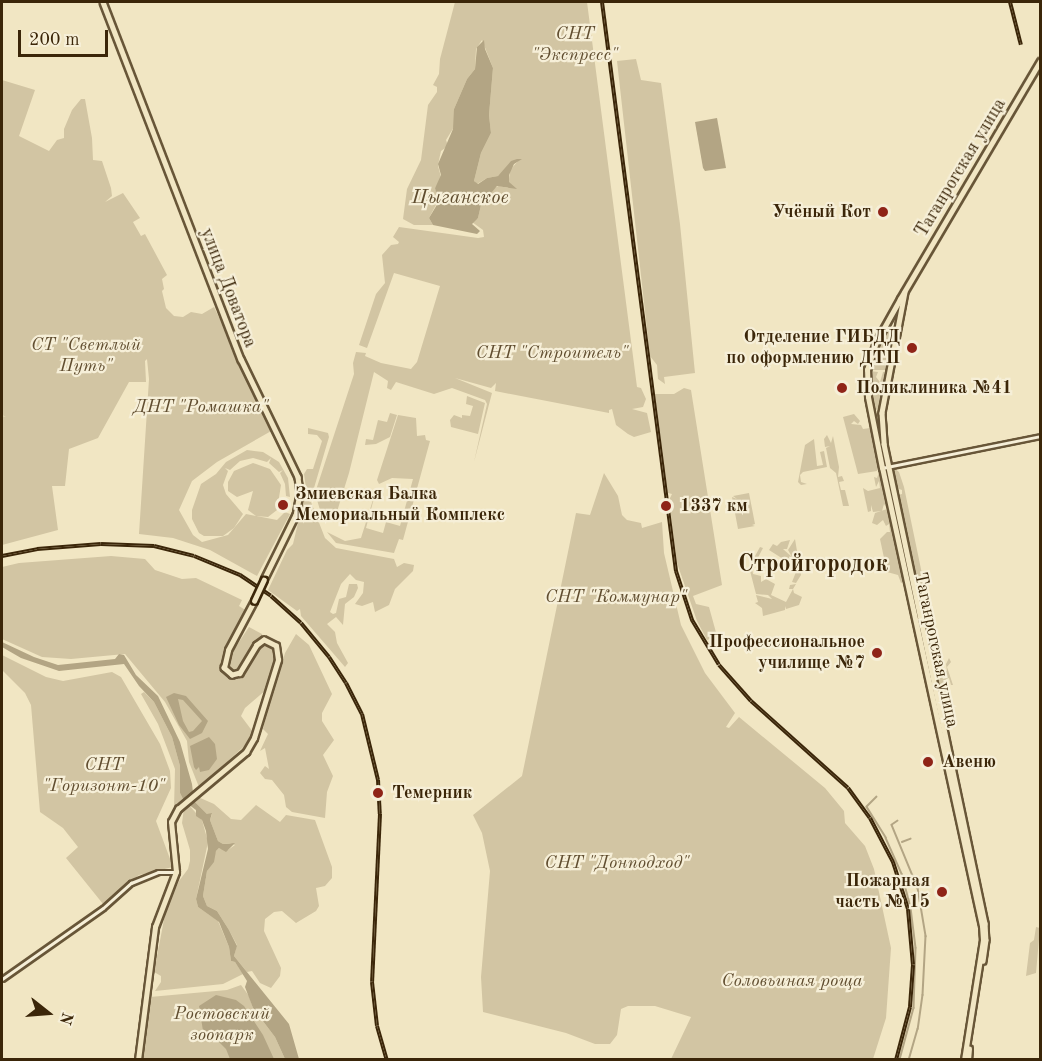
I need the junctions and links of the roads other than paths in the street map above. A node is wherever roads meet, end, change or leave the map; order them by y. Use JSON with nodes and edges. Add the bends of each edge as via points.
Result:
{"nodes":[{"id":1,"x":103,"y":2,"type":"edge"},
{"id":2,"x":1041,"y":61,"type":"edge"},
{"id":3,"x":906,"y":290,"type":"junction"},
{"id":4,"x":892,"y":314,"type":"junction"},
{"id":5,"x":899,"y":317,"type":"junction"},
{"id":6,"x":884,"y":327,"type":"junction"},
{"id":7,"x":897,"y":331,"type":"junction"},
{"id":8,"x":883,"y":406,"type":"junction"},
{"id":9,"x":870,"y":407,"type":"junction"},
{"id":10,"x":882,"y":420,"type":"junction"},
{"id":11,"x":873,"y":421,"type":"junction"},
{"id":12,"x":1041,"y":436,"type":"edge"},
{"id":13,"x":885,"y":467,"type":"junction"},
{"id":14,"x":176,"y":872,"type":"junction"},
{"id":15,"x":2,"y":980,"type":"edge"},
{"id":16,"x":966,"y":1057,"type":"edge"},
{"id":17,"x":138,"y":1059,"type":"edge"}],
"edges":[{"from":1,"to":14,"type":"main road","name":"улица Доватора","bridge":true,"via":[[241,359],[298,477],[300,493],[296,515],[228,650],[224,668],[232,675],[240,673],[264,640],[276,646],[278,660],[249,748],[178,809],[171,822]]},
{"from":2,"to":3,"type":"main road","name":"Таганрогская улица"},
{"from":3,"to":4,"type":"main road","name":"Таганрогская улица"},
{"from":3,"to":5,"type":"main road","name":"Таганрогская улица"},
{"from":4,"to":5,"type":"main road","via":[[893,321]]},
{"from":4,"to":6,"type":"main road","name":"Таганрогская улица"},
{"from":5,"to":7,"type":"main road","name":"Таганрогская улица"},
{"from":6,"to":7,"type":"main road","via":[[892,326]]},
{"from":6,"to":9,"type":"main road","name":"Таганрогская улица","via":[[868,361],[866,385]]},
{"from":7,"to":8,"type":"main road","name":"Таганрогская улица"},
{"from":8,"to":9,"type":"main road","via":[[876,411]]},
{"from":8,"to":10,"type":"main road","name":"Таганрогская улица"},
{"from":9,"to":11,"type":"main road","name":"Таганрогская улица"},
{"from":10,"to":11,"type":"main road","via":[[876,414]]},
{"from":10,"to":13,"type":"main road","name":"Таганрогская улица"},
{"from":11,"to":13,"type":"main road","name":"Таганрогская улица"},
{"from":12,"to":13,"type":"street"},
{"from":13,"to":16,"type":"main road","name":"Таганрогская улица","via":[[982,926]]},
{"from":14,"to":15,"type":"street","via":[[141,877]]},
{"from":14,"to":17,"type":"main road","via":[[155,927]]}]}
